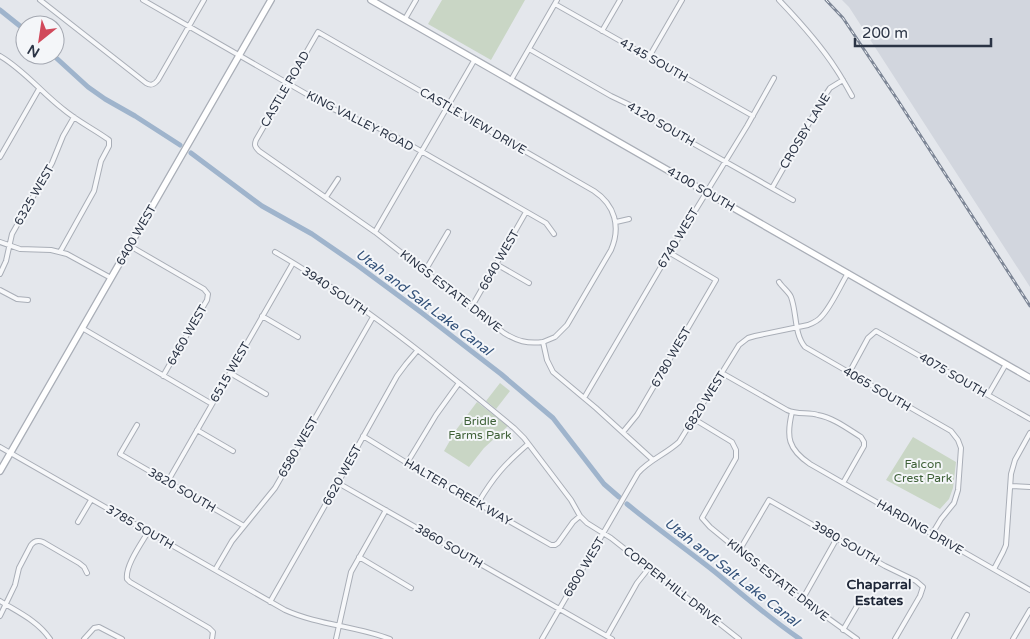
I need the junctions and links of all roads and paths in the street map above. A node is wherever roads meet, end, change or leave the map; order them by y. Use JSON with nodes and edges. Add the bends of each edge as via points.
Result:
{"nodes":[{"id":1,"x":40,"y":0,"type":"edge"},
{"id":2,"x":143,"y":0,"type":"edge"},
{"id":3,"x":204,"y":0,"type":"edge"},
{"id":4,"x":271,"y":0,"type":"edge"},
{"id":5,"x":371,"y":0,"type":"edge"},
{"id":6,"x":416,"y":0,"type":"edge"},
{"id":7,"x":620,"y":0,"type":"edge"},
{"id":8,"x":682,"y":0,"type":"edge"},
{"id":9,"x":779,"y":0,"type":"edge"},
{"id":10,"x":556,"y":2,"type":"edge"},
{"id":11,"x":405,"y":19,"type":"junction"},
{"id":12,"x":189,"y":26,"type":"junction"},
{"id":13,"x":602,"y":31,"type":"junction"},
{"id":14,"x":318,"y":32,"type":"joint"},
{"id":15,"x":529,"y":49,"type":"junction"},
{"id":16,"x":239,"y":55,"type":"junction"},
{"id":17,"x":0,"y":56,"type":"edge"},
{"id":18,"x":649,"y":57,"type":"junction"},
{"id":19,"x":475,"y":59,"type":"junction"},
{"id":20,"x":774,"y":78,"type":"dead end"},
{"id":21,"x":511,"y":80,"type":"junction"},
{"id":22,"x":843,"y":80,"type":"junction"},
{"id":23,"x":289,"y":84,"type":"junction"},
{"id":24,"x":39,"y":89,"type":"junction"},
{"id":25,"x":852,"y":96,"type":"dead end"},
{"id":26,"x":448,"y":107,"type":"junction"},
{"id":27,"x":753,"y":116,"type":"junction"},
{"id":28,"x":74,"y":118,"type":"junction"},
{"id":29,"x":255,"y":146,"type":"joint"},
{"id":30,"x":422,"y":152,"type":"junction"},
{"id":31,"x":0,"y":157,"type":"edge"},
{"id":32,"x":725,"y":161,"type":"junction"},
{"id":33,"x":338,"y":179,"type":"dead end"},
{"id":34,"x":772,"y":188,"type":"junction"},
{"id":35,"x":706,"y":192,"type":"junction"},
{"id":36,"x":326,"y":197,"type":"junction"},
{"id":37,"x":793,"y":200,"type":"dead end"},
{"id":38,"x":526,"y":212,"type":"junction"},
{"id":39,"x":629,"y":219,"type":"dead end"},
{"id":40,"x":616,"y":222,"type":"junction"},
{"id":41,"x":375,"y":232,"type":"junction"},
{"id":42,"x":448,"y":232,"type":"dead end"},
{"id":43,"x":554,"y":234,"type":"dead end"},
{"id":44,"x":0,"y":242,"type":"edge"},
{"id":45,"x":9,"y":246,"type":"junction"},
{"id":46,"x":130,"y":246,"type":"junction"},
{"id":47,"x":60,"y":252,"type":"junction"},
{"id":48,"x":275,"y":252,"type":"dead end"},
{"id":49,"x":670,"y":253,"type":"junction"},
{"id":50,"x":293,"y":263,"type":"junction"},
{"id":51,"x":496,"y":264,"type":"junction"},
{"id":52,"x":425,"y":271,"type":"junction"},
{"id":53,"x":848,"y":273,"type":"junction"},
{"id":54,"x":0,"y":274,"type":"edge"},
{"id":55,"x":111,"y":278,"type":"junction"},
{"id":56,"x":778,"y":282,"type":"dead end"},
{"id":57,"x":529,"y":283,"type":"dead end"},
{"id":58,"x":0,"y":290,"type":"edge"},
{"id":59,"x":28,"y":300,"type":"dead end"},
{"id":60,"x":471,"y":308,"type":"junction"},
{"id":61,"x":262,"y":316,"type":"junction"},
{"id":62,"x":373,"y":317,"type":"junction"},
{"id":63,"x":797,"y":327,"type":"junction"},
{"id":64,"x":82,"y":328,"type":"junction"},
{"id":65,"x":298,"y":337,"type":"dead end"},
{"id":66,"x":542,"y":342,"type":"junction"},
{"id":67,"x":417,"y":351,"type":"junction"},
{"id":68,"x":1006,"y":364,"type":"junction"},
{"id":69,"x":230,"y":373,"type":"junction"},
{"id":70,"x":722,"y":373,"type":"junction"},
{"id":71,"x":849,"y":373,"type":"junction"},
{"id":72,"x":164,"y":376,"type":"junction"},
{"id":73,"x":1030,"y":378,"type":"edge"},
{"id":74,"x":458,"y":383,"type":"junction"},
{"id":75,"x":266,"y":394,"type":"dead end"},
{"id":76,"x":988,"y":395,"type":"junction"},
{"id":77,"x":584,"y":398,"type":"junction"},
{"id":78,"x":212,"y":404,"type":"junction"},
{"id":79,"x":792,"y":412,"type":"junction"},
{"id":80,"x":694,"y":419,"type":"junction"},
{"id":81,"x":1030,"y":419,"type":"edge"},
{"id":82,"x":137,"y":425,"type":"dead end"},
{"id":83,"x":197,"y":430,"type":"junction"},
{"id":84,"x":623,"y":432,"type":"junction"},
{"id":85,"x":1030,"y":433,"type":"edge"},
{"id":86,"x":363,"y":436,"type":"junction"},
{"id":87,"x":528,"y":444,"type":"junction"},
{"id":88,"x":0,"y":447,"type":"edge"},
{"id":89,"x":233,"y":451,"type":"dead end"},
{"id":90,"x":10,"y":452,"type":"junction"},
{"id":91,"x":653,"y":460,"type":"junction"},
{"id":92,"x":407,"y":463,"type":"junction"},
{"id":93,"x":0,"y":470,"type":"edge"},
{"id":94,"x":168,"y":481,"type":"junction"},
{"id":95,"x":338,"y":483,"type":"junction"},
{"id":96,"x":843,"y":483,"type":"junction"},
{"id":97,"x":1011,"y":486,"type":"junction"},
{"id":98,"x":1030,"y":487,"type":"edge"},
{"id":99,"x":625,"y":496,"type":"joint"},
{"id":100,"x":91,"y":500,"type":"junction"},
{"id":101,"x":478,"y":503,"type":"junction"},
{"id":102,"x":386,"y":510,"type":"junction"},
{"id":103,"x":580,"y":516,"type":"junction"},
{"id":104,"x":78,"y":522,"type":"dead end"},
{"id":105,"x":244,"y":526,"type":"junction"},
{"id":106,"x":148,"y":532,"type":"junction"},
{"id":107,"x":604,"y":533,"type":"junction"},
{"id":108,"x":932,"y":534,"type":"junction"},
{"id":109,"x":838,"y":538,"type":"junction"},
{"id":110,"x":739,"y":551,"type":"junction"},
{"id":111,"x":359,"y":557,"type":"junction"},
{"id":112,"x":649,"y":568,"type":"junction"},
{"id":113,"x":994,"y":569,"type":"junction"},
{"id":114,"x":215,"y":570,"type":"junction"},
{"id":115,"x":87,"y":573,"type":"dead end"},
{"id":116,"x":411,"y":588,"type":"dead end"},
{"id":117,"x":1030,"y":590,"type":"edge"},
{"id":118,"x":802,"y":600,"type":"junction"},
{"id":119,"x":0,"y":601,"type":"edge"},
{"id":120,"x":270,"y":602,"type":"junction"},
{"id":121,"x":5,"y":604,"type":"junction"},
{"id":122,"x":857,"y":606,"type":"dead end"},
{"id":123,"x":559,"y":609,"type":"junction"},
{"id":124,"x":1030,"y":610,"type":"edge"},
{"id":125,"x":967,"y":615,"type":"dead end"},
{"id":126,"x":0,"y":616,"type":"edge"},
{"id":127,"x":339,"y":626,"type":"junction"},
{"id":128,"x":843,"y":630,"type":"junction"},
{"id":129,"x":734,"y":635,"type":"junction"},
{"id":130,"x":606,"y":636,"type":"junction"},
{"id":131,"x":1015,"y":638,"type":"edge"},
{"id":132,"x":50,"y":639,"type":"edge"},
{"id":133,"x":84,"y":639,"type":"edge"},
{"id":134,"x":122,"y":639,"type":"edge"},
{"id":135,"x":212,"y":639,"type":"edge"},
{"id":136,"x":336,"y":639,"type":"edge"},
{"id":137,"x":390,"y":639,"type":"edge"},
{"id":138,"x":542,"y":639,"type":"edge"},
{"id":139,"x":612,"y":639,"type":"edge"},
{"id":140,"x":730,"y":639,"type":"edge"},
{"id":141,"x":739,"y":639,"type":"edge"},
{"id":142,"x":856,"y":639,"type":"edge"},
{"id":143,"x":895,"y":639,"type":"edge"},
{"id":144,"x":954,"y":639,"type":"edge"}],
"edges":[{"from":1,"to":12,"type":"street","via":[[152,85],[157,82]]},
{"from":2,"to":12,"type":"street","name":"KING VALLEY ROAD"},
{"from":3,"to":12,"type":"street"},
{"from":4,"to":16,"type":"main road","name":"6400 WEST"},
{"from":5,"to":11,"type":"main road","name":"4100 SOUTH"},
{"from":6,"to":11,"type":"street"},
{"from":7,"to":13,"type":"street"},
{"from":8,"to":18,"type":"street"},
{"from":9,"to":22,"type":"street","via":[[812,36]]},
{"from":10,"to":13,"type":"street","name":"4145 SOUTH"},
{"from":10,"to":15,"type":"street"},
{"from":11,"to":19,"type":"main road","name":"4100 SOUTH"},
{"from":12,"to":16,"type":"street","name":"KING VALLEY ROAD"},
{"from":13,"to":18,"type":"street","name":"4145 SOUTH"},
{"from":14,"to":23,"type":"street","name":"CASTLE ROAD"},
{"from":14,"to":26,"type":"street","name":"CASTLE VIEW DRIVE"},
{"from":15,"to":21,"type":"street"},
{"from":15,"to":32,"type":"street","name":"4120 SOUTH"},
{"from":16,"to":23,"type":"street","name":"KING VALLEY ROAD"},
{"from":16,"to":46,"type":"main road","name":"6400 WEST"},
{"from":17,"to":24,"type":"street","via":[[21,70]]},
{"from":18,"to":27,"type":"street","name":"4145 SOUTH"},
{"from":19,"to":21,"type":"main road","name":"4100 SOUTH"},
{"from":19,"to":26,"type":"street"},
{"from":20,"to":27,"type":"street","name":"6740 WEST"},
{"from":21,"to":35,"type":"main road","name":"4100 SOUTH"},
{"from":22,"to":25,"type":"street"},
{"from":22,"to":34,"type":"street","name":"CROSBY LANE","via":[[830,88],[824,97]]},
{"from":23,"to":29,"type":"street","name":"CASTLE ROAD"},
{"from":23,"to":30,"type":"street","name":"KING VALLEY ROAD","via":[[336,111],[382,130]]},
{"from":24,"to":28,"type":"street"},
{"from":24,"to":31,"type":"street"},
{"from":26,"to":30,"type":"street"},
{"from":26,"to":40,"type":"street","name":"CASTLE VIEW DRIVE","via":[[598,194],[608,204]]},
{"from":27,"to":32,"type":"street","name":"6740 WEST"},
{"from":28,"to":45,"type":"street","name":"6325 WEST","via":[[13,232]]},
{"from":28,"to":47,"type":"street","via":[[109,140],[109,146],[101,161],[94,191]]},
{"from":29,"to":36,"type":"street","name":"KINGS ESTATE DRIVE"},
{"from":30,"to":38,"type":"street","name":"KING VALLEY ROAD"},
{"from":30,"to":41,"type":"street"},
{"from":32,"to":34,"type":"street","name":"4120 SOUTH"},
{"from":32,"to":35,"type":"street","name":"6740 WEST"},
{"from":33,"to":36,"type":"street"},
{"from":34,"to":37,"type":"street","name":"4120 SOUTH"},
{"from":35,"to":49,"type":"street","name":"6740 WEST"},
{"from":35,"to":53,"type":"main road","name":"4100 SOUTH"},
{"from":36,"to":41,"type":"street","name":"KINGS ESTATE DRIVE"},
{"from":38,"to":43,"type":"street","name":"KING VALLEY ROAD","via":[[546,223]]},
{"from":38,"to":51,"type":"street","name":"6640 WEST"},
{"from":39,"to":40,"type":"street"},
{"from":40,"to":66,"type":"street","via":[[611,250],[570,322],[559,334]]},
{"from":41,"to":52,"type":"street","name":"KINGS ESTATE DRIVE"},
{"from":42,"to":52,"type":"street"},
{"from":44,"to":45,"type":"street"},
{"from":45,"to":47,"type":"street"},
{"from":45,"to":54,"type":"street","name":"6325 WEST"},
{"from":46,"to":55,"type":"main road","name":"6400 WEST"},
{"from":46,"to":72,"type":"street","name":"6460 WEST","via":[[208,294]]},
{"from":47,"to":55,"type":"street"},
{"from":48,"to":50,"type":"street","name":"3940 SOUTH"},
{"from":49,"to":77,"type":"street","name":"6740 WEST"},
{"from":49,"to":84,"type":"street","name":"6780 WEST","via":[[716,280],[637,415]]},
{"from":50,"to":61,"type":"street","name":"6515 WEST"},
{"from":50,"to":62,"type":"street","name":"3940 SOUTH"},
{"from":51,"to":57,"type":"street"},
{"from":51,"to":60,"type":"street","name":"6640 WEST"},
{"from":52,"to":60,"type":"street","name":"KINGS ESTATE DRIVE"},
{"from":53,"to":63,"type":"street","name":"6820 WEST","via":[[821,318]]},
{"from":53,"to":68,"type":"main road","name":"4100 SOUTH"},
{"from":55,"to":64,"type":"main road","name":"6400 WEST"},
{"from":56,"to":63,"type":"street","name":"4065 SOUTH","via":[[791,297]]},
{"from":58,"to":59,"type":"street","via":[[17,299]]},
{"from":60,"to":66,"type":"street","name":"KINGS ESTATE DRIVE","via":[[513,339]]},
{"from":61,"to":65,"type":"street"},
{"from":61,"to":69,"type":"street","name":"6515 WEST"},
{"from":62,"to":67,"type":"street","name":"3940 SOUTH"},
{"from":62,"to":105,"type":"street","name":"6580 WEST","via":[[274,488]]},
{"from":63,"to":70,"type":"street","name":"6820 WEST","via":[[748,338],[739,345]]},
{"from":63,"to":71,"type":"street","name":"4065 SOUTH","via":[[806,347]]},
{"from":64,"to":72,"type":"street"},
{"from":64,"to":90,"type":"main road","name":"6400 WEST"},
{"from":66,"to":77,"type":"street","via":[[553,372]]},
{"from":67,"to":74,"type":"street","name":"3940 SOUTH"},
{"from":67,"to":86,"type":"street","name":"6620 WEST","via":[[400,372]]},
{"from":68,"to":73,"type":"main road","name":"4100 SOUTH"},
{"from":68,"to":76,"type":"street"},
{"from":69,"to":75,"type":"street"},
{"from":69,"to":78,"type":"street","name":"6515 WEST"},
{"from":70,"to":79,"type":"street"},
{"from":70,"to":80,"type":"street","name":"6820 WEST"},
{"from":71,"to":76,"type":"street","name":"4075 SOUTH","via":[[868,338],[876,331]]},
{"from":71,"to":108,"type":"street","name":"4065 SOUTH","via":[[951,431],[958,440],[961,448],[958,490],[951,507]]},
{"from":72,"to":78,"type":"street"},
{"from":74,"to":87,"type":"street","name":"3940 SOUTH","via":[[514,428]]},
{"from":74,"to":92,"type":"street"},
{"from":76,"to":81,"type":"street","name":"4075 SOUTH"},
{"from":77,"to":84,"type":"street"},
{"from":78,"to":83,"type":"street","name":"6515 WEST"},
{"from":79,"to":96,"type":"street","name":"HARDING DRIVE","via":[[788,432],[793,448],[800,457]]},
{"from":79,"to":96,"type":"street","via":[[826,417],[864,440]]},
{"from":80,"to":91,"type":"street","name":"6820 WEST","via":[[679,442]]},
{"from":80,"to":110,"type":"street","name":"KINGS ESTATE DRIVE","via":[[732,442],[736,450],[736,458],[702,518]]},
{"from":82,"to":94,"type":"street","name":"3820 SOUTH","via":[[120,454]]},
{"from":83,"to":89,"type":"street"},
{"from":83,"to":94,"type":"street","name":"6515 WEST"},
{"from":84,"to":91,"type":"street"},
{"from":85,"to":97,"type":"street","via":[[1015,460]]},
{"from":86,"to":92,"type":"street","name":"HALTER CREEK WAY"},
{"from":86,"to":95,"type":"street","name":"6620 WEST"},
{"from":87,"to":101,"type":"street","via":[[498,472]]},
{"from":87,"to":103,"type":"street","name":"3940 SOUTH"},
{"from":88,"to":90,"type":"street","name":"3785 SOUTH"},
{"from":90,"to":93,"type":"main road","name":"6400 WEST"},
{"from":90,"to":100,"type":"street","name":"3785 SOUTH"},
{"from":91,"to":99,"type":"street","name":"6820 WEST","via":[[638,473]]},
{"from":92,"to":101,"type":"street","name":"HALTER CREEK WAY"},
{"from":94,"to":105,"type":"street","name":"3820 SOUTH"},
{"from":95,"to":102,"type":"street","name":"3860 SOUTH"},
{"from":95,"to":120,"type":"street","name":"6620 WEST"},
{"from":96,"to":108,"type":"street","name":"HARDING DRIVE"},
{"from":97,"to":98,"type":"street"},
{"from":97,"to":113,"type":"street","via":[[1006,545]]},
{"from":99,"to":107,"type":"street","name":"6800 WEST"},
{"from":100,"to":104,"type":"street"},
{"from":100,"to":106,"type":"street","name":"3785 SOUTH"},
{"from":101,"to":103,"type":"street","name":"HALTER CREEK WAY","via":[[554,545]]},
{"from":102,"to":111,"type":"street"},
{"from":102,"to":123,"type":"street","name":"3860 SOUTH"},
{"from":103,"to":107,"type":"street","name":"COPPER HILL DRIVE"},
{"from":105,"to":114,"type":"street","name":"6580 WEST"},
{"from":106,"to":114,"type":"street","name":"3785 SOUTH"},
{"from":106,"to":135,"type":"street","via":[[126,574],[127,579],[209,628],[213,632]]},
{"from":107,"to":112,"type":"street","name":"COPPER HILL DRIVE"},
{"from":107,"to":123,"type":"street","name":"6800 WEST"},
{"from":108,"to":113,"type":"street","name":"HARDING DRIVE"},
{"from":109,"to":110,"type":"street","name":"3980 SOUTH","via":[[769,500]]},
{"from":109,"to":118,"type":"street"},
{"from":109,"to":143,"type":"street","name":"3980 SOUTH","via":[[923,587]]},
{"from":110,"to":118,"type":"street","name":"KINGS ESTATE DRIVE"},
{"from":111,"to":116,"type":"street"},
{"from":111,"to":127,"type":"street","via":[[349,577]]},
{"from":112,"to":129,"type":"street","name":"COPPER HILL DRIVE"},
{"from":112,"to":130,"type":"street"},
{"from":113,"to":117,"type":"street","name":"HARDING DRIVE"},
{"from":114,"to":120,"type":"street","name":"3785 SOUTH"},
{"from":115,"to":121,"type":"street","via":[[79,563],[36,541],[20,566]]},
{"from":118,"to":128,"type":"street","name":"KINGS ESTATE DRIVE"},
{"from":119,"to":121,"type":"street"},
{"from":120,"to":127,"type":"street","name":"3785 SOUTH","via":[[297,616]]},
{"from":121,"to":126,"type":"street"},
{"from":121,"to":132,"type":"street","via":[[42,628]]},
{"from":122,"to":128,"type":"street"},
{"from":123,"to":130,"type":"street","name":"3860 SOUTH"},
{"from":123,"to":138,"type":"street","name":"6800 WEST"},
{"from":124,"to":131,"type":"street"},
{"from":125,"to":144,"type":"street"},
{"from":127,"to":136,"type":"street"},
{"from":127,"to":137,"type":"street","name":"3785 SOUTH"},
{"from":128,"to":142,"type":"street","name":"KINGS ESTATE DRIVE"},
{"from":129,"to":140,"type":"street"},
{"from":129,"to":141,"type":"street","name":"COPPER HILL DRIVE"},
{"from":130,"to":139,"type":"street","name":"3860 SOUTH"},
{"from":133,"to":134,"type":"street","via":[[98,627]]}]}
